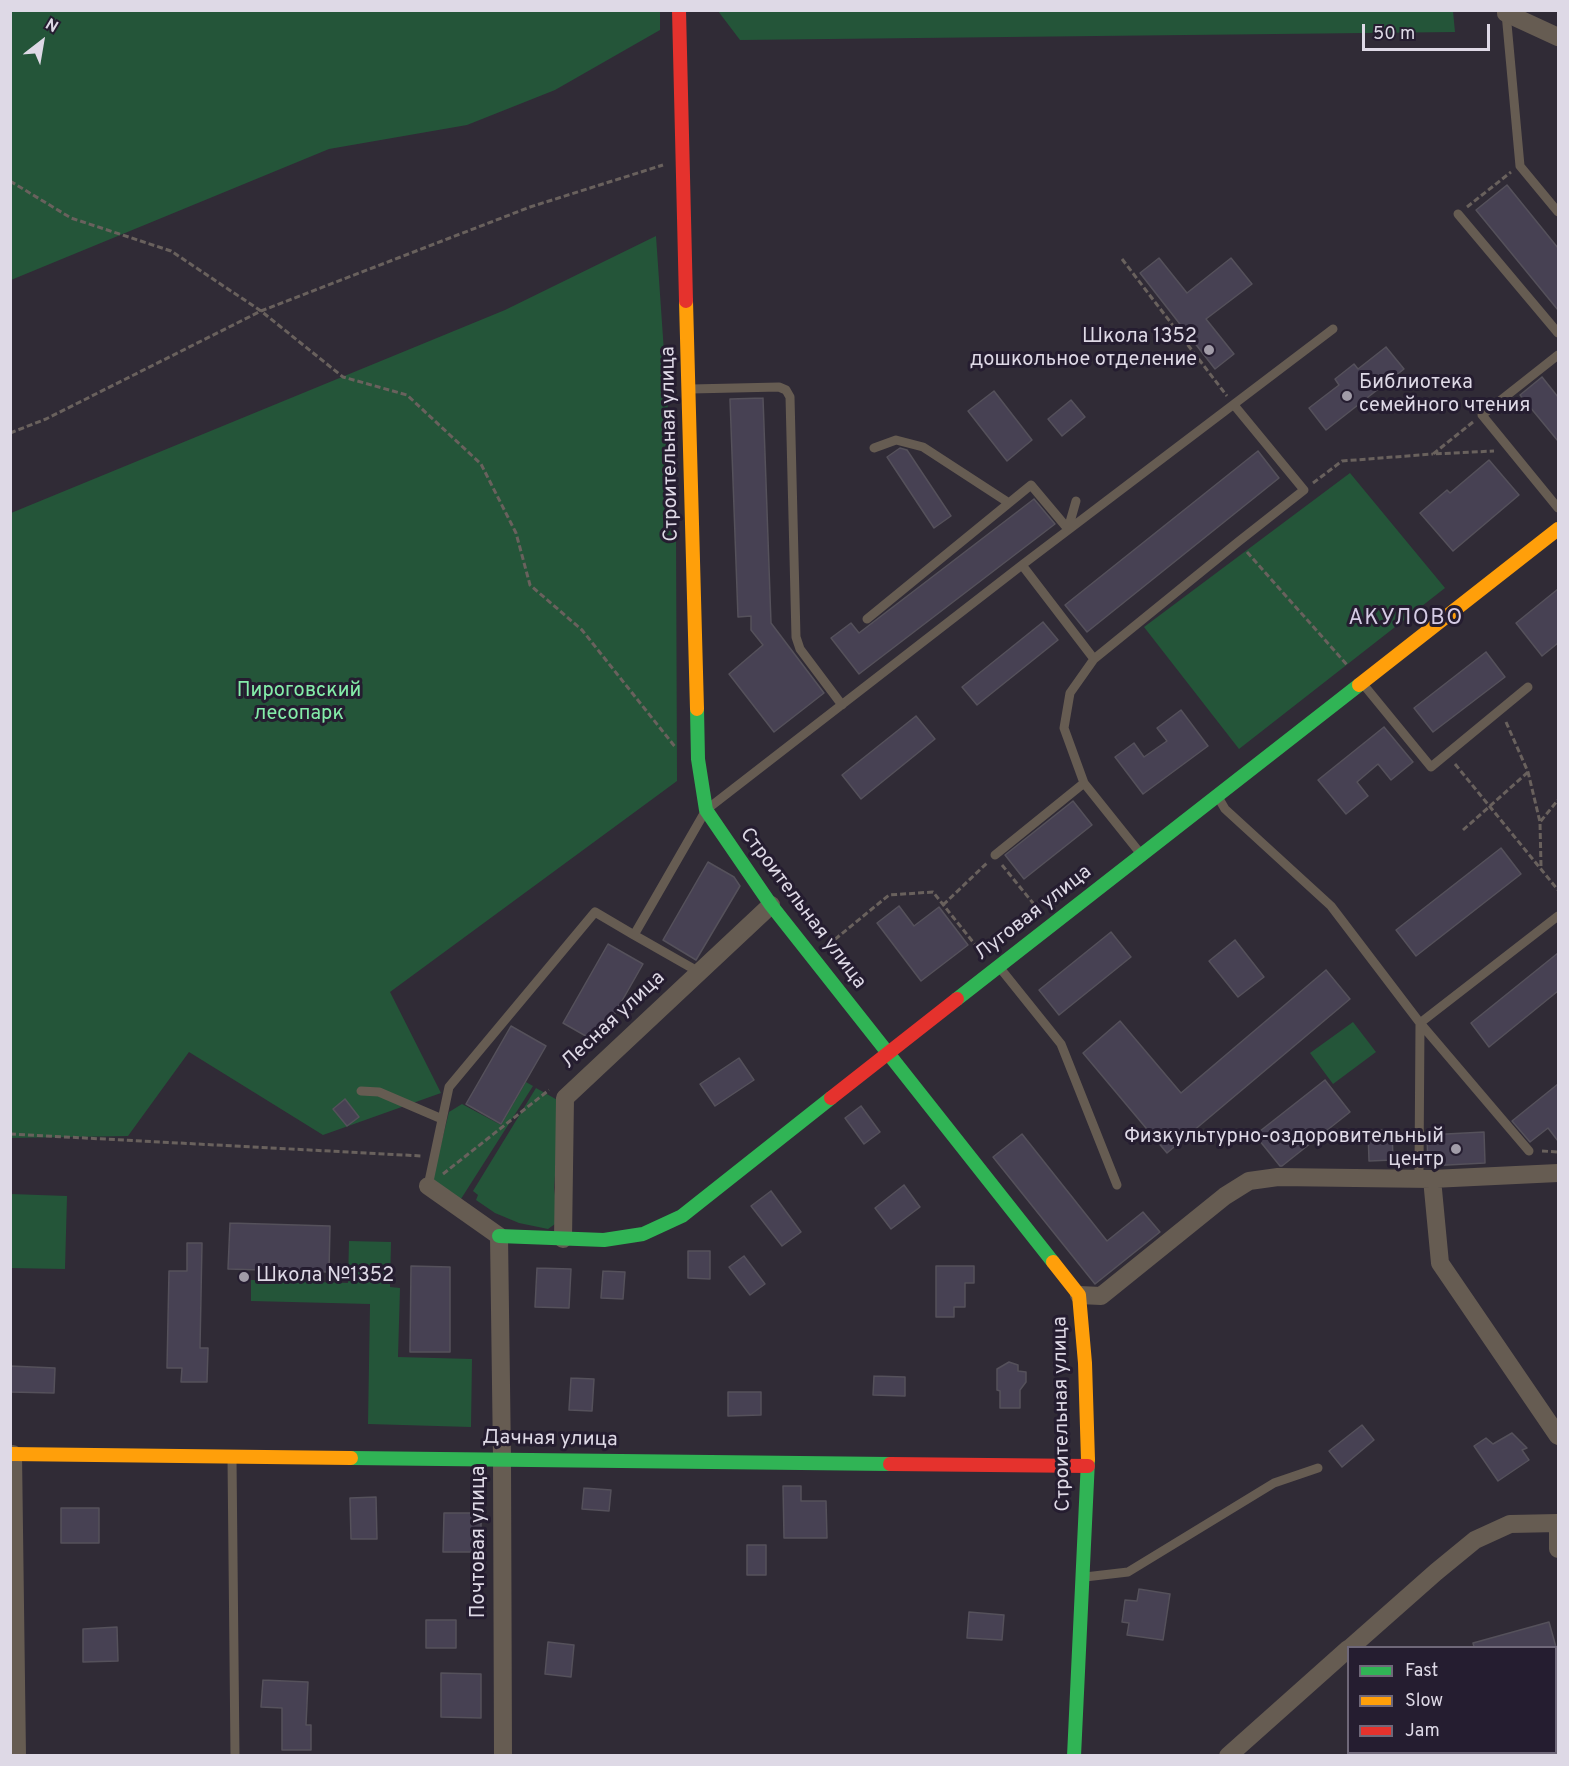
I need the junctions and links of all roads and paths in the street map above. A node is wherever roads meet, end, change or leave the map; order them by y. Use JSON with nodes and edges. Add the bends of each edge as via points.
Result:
{"nodes":[{"id":1,"x":679,"y":10,"type":"edge"},
{"id":2,"x":1506,"y":12,"type":"edge"},
{"id":3,"x":1558,"y":37,"type":"edge"},
{"id":4,"x":683,"y":159,"type":"junction"},
{"id":5,"x":1520,"y":166,"type":"junction"},
{"id":6,"x":10,"y":181,"type":"edge"},
{"id":7,"x":1558,"y":212,"type":"edge"},
{"id":8,"x":1458,"y":214,"type":"joint"},
{"id":9,"x":1122,"y":259,"type":"dead end"},
{"id":10,"x":261,"y":311,"type":"junction"},
{"id":11,"x":1333,"y":329,"type":"dead end"},
{"id":12,"x":1558,"y":333,"type":"edge"},
{"id":13,"x":1558,"y":355,"type":"edge"},
{"id":14,"x":689,"y":389,"type":"junction"},
{"id":15,"x":1234,"y":405,"type":"junction"},
{"id":16,"x":1482,"y":415,"type":"junction"},
{"id":17,"x":10,"y":433,"type":"edge"},
{"id":18,"x":874,"y":448,"type":"dead end"},
{"id":19,"x":1511,"y":451,"type":"junction"},
{"id":20,"x":1433,"y":454,"type":"junction"},
{"id":21,"x":1304,"y":490,"type":"junction"},
{"id":22,"x":1076,"y":501,"type":"dead end"},
{"id":23,"x":1009,"y":502,"type":"junction"},
{"id":24,"x":1558,"y":508,"type":"edge"},
{"id":25,"x":1068,"y":529,"type":"junction"},
{"id":26,"x":1558,"y":529,"type":"edge"},
{"id":27,"x":1238,"y":542,"type":"junction"},
{"id":28,"x":1022,"y":565,"type":"junction"},
{"id":29,"x":867,"y":619,"type":"dead end"},
{"id":30,"x":1094,"y":659,"type":"junction"},
{"id":31,"x":1361,"y":682,"type":"junction"},
{"id":32,"x":1528,"y":687,"type":"dead end"},
{"id":33,"x":842,"y":705,"type":"junction"},
{"id":34,"x":1501,"y":710,"type":"junction"},
{"id":35,"x":1447,"y":754,"type":"junction"},
{"id":36,"x":698,"y":759,"type":"junction"},
{"id":37,"x":1528,"y":772,"type":"junction"},
{"id":38,"x":1084,"y":783,"type":"junction"},
{"id":39,"x":1217,"y":795,"type":"junction"},
{"id":40,"x":1558,"y":800,"type":"edge"},
{"id":41,"x":1490,"y":806,"type":"junction"},
{"id":42,"x":706,"y":810,"type":"junction"},
{"id":43,"x":1540,"y":822,"type":"junction"},
{"id":44,"x":1463,"y":830,"type":"dead end"},
{"id":45,"x":1142,"y":854,"type":"junction"},
{"id":46,"x":994,"y":855,"type":"junction"},
{"id":47,"x":1541,"y":868,"type":"junction"},
{"id":48,"x":1558,"y":890,"type":"edge"},
{"id":49,"x":944,"y":904,"type":"junction"},
{"id":50,"x":771,"y":906,"type":"junction"},
{"id":51,"x":1037,"y":908,"type":"dead end"},
{"id":52,"x":1558,"y":916,"type":"edge"},
{"id":53,"x":634,"y":935,"type":"junction"},
{"id":54,"x":981,"y":952,"type":"dead end"},
{"id":55,"x":813,"y":958,"type":"junction"},
{"id":56,"x":999,"y":967,"type":"junction"},
{"id":57,"x":699,"y":972,"type":"junction"},
{"id":58,"x":1420,"y":1023,"type":"junction"},
{"id":59,"x":887,"y":1053,"type":"junction"},
{"id":60,"x":361,"y":1091,"type":"dead end"},
{"id":61,"x":565,"y":1098,"type":"junction"},
{"id":62,"x":442,"y":1119,"type":"junction"},
{"id":63,"x":10,"y":1134,"type":"edge"},
{"id":64,"x":1529,"y":1151,"type":"joint"},
{"id":65,"x":1558,"y":1152,"type":"edge"},
{"id":66,"x":434,"y":1157,"type":"junction"},
{"id":67,"x":1558,"y":1173,"type":"edge"},
{"id":68,"x":1426,"y":1175,"type":"junction"},
{"id":69,"x":1117,"y":1185,"type":"dead end"},
{"id":70,"x":428,"y":1186,"type":"junction"},
{"id":71,"x":499,"y":1236,"type":"junction"},
{"id":72,"x":563,"y":1239,"type":"junction"},
{"id":73,"x":1079,"y":1295,"type":"junction"},
{"id":74,"x":1558,"y":1436,"type":"edge"},
{"id":75,"x":12,"y":1454,"type":"edge"},
{"id":76,"x":232,"y":1456,"type":"junction"},
{"id":77,"x":502,"y":1458,"type":"junction"},
{"id":78,"x":1088,"y":1466,"type":"junction"},
{"id":79,"x":1318,"y":1468,"type":"dead end"},
{"id":80,"x":1558,"y":1523,"type":"edge"},
{"id":81,"x":1558,"y":1549,"type":"edge"},
{"id":82,"x":1083,"y":1578,"type":"junction"},
{"id":83,"x":1351,"y":1646,"type":"edge"},
{"id":84,"x":1347,"y":1650,"type":"edge"},
{"id":85,"x":17,"y":1755,"type":"edge"},
{"id":86,"x":235,"y":1755,"type":"edge"},
{"id":87,"x":503,"y":1755,"type":"edge"},
{"id":88,"x":1074,"y":1755,"type":"edge"},
{"id":89,"x":1228,"y":1755,"type":"edge"}],
"edges":[{"from":1,"to":4,"type":"street","name":"Строительная улица"},
{"from":2,"to":3,"type":"street"},
{"from":2,"to":5,"type":"lane"},
{"from":4,"to":10,"type":"path","via":[[530,207]]},
{"from":4,"to":14,"type":"street","name":"Строительная улица"},
{"from":5,"to":7,"type":"lane"},
{"from":5,"to":8,"type":"path"},
{"from":6,"to":10,"type":"path","via":[[71,218],[171,251]]},
{"from":8,"to":12,"type":"lane"},
{"from":9,"to":15,"type":"path"},
{"from":10,"to":17,"type":"path","via":[[46,419]]},
{"from":10,"to":36,"type":"path","via":[[343,377],[407,395],[481,464],[516,533],[530,585],[582,630],[677,749]]},
{"from":11,"to":15,"type":"lane"},
{"from":13,"to":16,"type":"lane"},
{"from":14,"to":33,"type":"lane","via":[[779,387],[790,397],[796,637],[800,649]]},
{"from":14,"to":36,"type":"street","name":"Строительная улица"},
{"from":15,"to":21,"type":"lane"},
{"from":15,"to":25,"type":"lane"},
{"from":16,"to":19,"type":"lane"},
{"from":16,"to":20,"type":"path"},
{"from":18,"to":23,"type":"lane","via":[[896,440],[924,447]]},
{"from":19,"to":20,"type":"path"},
{"from":19,"to":24,"type":"lane"},
{"from":20,"to":21,"type":"path","via":[[1342,462]]},
{"from":21,"to":27,"type":"lane"},
{"from":22,"to":25,"type":"lane"},
{"from":23,"to":25,"type":"lane","via":[[1031,485]]},
{"from":23,"to":29,"type":"lane"},
{"from":25,"to":28,"type":"lane"},
{"from":26,"to":31,"type":"street","name":"Луговая улица"},
{"from":27,"to":30,"type":"lane"},
{"from":27,"to":31,"type":"path"},
{"from":28,"to":30,"type":"lane"},
{"from":28,"to":33,"type":"lane"},
{"from":30,"to":38,"type":"lane","via":[[1070,693],[1064,728]]},
{"from":31,"to":35,"type":"lane","via":[[1431,767]]},
{"from":31,"to":39,"type":"street","name":"Луговая улица"},
{"from":32,"to":34,"type":"lane"},
{"from":33,"to":42,"type":"lane"},
{"from":34,"to":35,"type":"lane"},
{"from":34,"to":37,"type":"path"},
{"from":35,"to":41,"type":"path"},
{"from":36,"to":42,"type":"street","name":"Строительная улица"},
{"from":37,"to":41,"type":"path"},
{"from":37,"to":43,"type":"path"},
{"from":38,"to":45,"type":"lane"},
{"from":38,"to":46,"type":"lane"},
{"from":39,"to":45,"type":"street","name":"Луговая улица"},
{"from":39,"to":58,"type":"lane","via":[[1225,808],[1331,906]]},
{"from":40,"to":43,"type":"path"},
{"from":41,"to":44,"type":"path"},
{"from":41,"to":47,"type":"path"},
{"from":42,"to":50,"type":"street","name":"Строительная улица"},
{"from":42,"to":53,"type":"lane"},
{"from":43,"to":47,"type":"path"},
{"from":45,"to":56,"type":"street","name":"Луговая улица"},
{"from":46,"to":49,"type":"path"},
{"from":46,"to":51,"type":"path"},
{"from":47,"to":48,"type":"path"},
{"from":49,"to":54,"type":"path"},
{"from":49,"to":55,"type":"path","via":[[933,892],[889,895]]},
{"from":50,"to":55,"type":"street","name":"Строительная улица"},
{"from":50,"to":57,"type":"street","name":"Лесная улица"},
{"from":52,"to":58,"type":"lane"},
{"from":53,"to":57,"type":"lane"},
{"from":53,"to":62,"type":"lane","via":[[596,912],[449,1087]]},
{"from":55,"to":59,"type":"street","name":"Строительная улица"},
{"from":56,"to":59,"type":"street","name":"Луговая улица"},
{"from":56,"to":69,"type":"lane","via":[[1061,1044]]},
{"from":57,"to":61,"type":"street","name":"Лесная улица"},
{"from":58,"to":64,"type":"lane"},
{"from":58,"to":68,"type":"lane"},
{"from":59,"to":72,"type":"street","name":"Луговая улица","via":[[682,1216],[644,1234],[604,1240]]},
{"from":59,"to":73,"type":"street","name":"Строительная улица"},
{"from":60,"to":62,"type":"lane","via":[[379,1092]]},
{"from":61,"to":70,"type":"path","via":[[551,1089]]},
{"from":61,"to":72,"type":"street","name":"Лесная улица"},
{"from":62,"to":66,"type":"lane"},
{"from":63,"to":66,"type":"path"},
{"from":64,"to":65,"type":"path"},
{"from":66,"to":70,"type":"lane"},
{"from":67,"to":68,"type":"street"},
{"from":68,"to":73,"type":"street","via":[[1278,1177],[1249,1181],[1101,1296]]},
{"from":68,"to":74,"type":"street","via":[[1440,1263]]},
{"from":70,"to":71,"type":"street"},
{"from":71,"to":72,"type":"street","name":"Луговая улица"},
{"from":71,"to":77,"type":"street","name":"Почтовая улица"},
{"from":73,"to":78,"type":"street","name":"Строительная улица"},
{"from":75,"to":76,"type":"street","name":"Дачная улица"},
{"from":75,"to":85,"type":"street"},
{"from":76,"to":77,"type":"street","name":"Дачная улица"},
{"from":76,"to":86,"type":"lane"},
{"from":77,"to":78,"type":"street","name":"Дачная улица"},
{"from":77,"to":87,"type":"street","name":"Почтовая улица"},
{"from":78,"to":82,"type":"street","name":"Строительная улица"},
{"from":79,"to":82,"type":"lane","via":[[1274,1484],[1128,1572]]},
{"from":80,"to":81,"type":"street"},
{"from":80,"to":83,"type":"street","via":[[1510,1524],[1475,1540]]},
{"from":82,"to":88,"type":"street","name":"Строительная улица"},
{"from":84,"to":89,"type":"street"}]}
